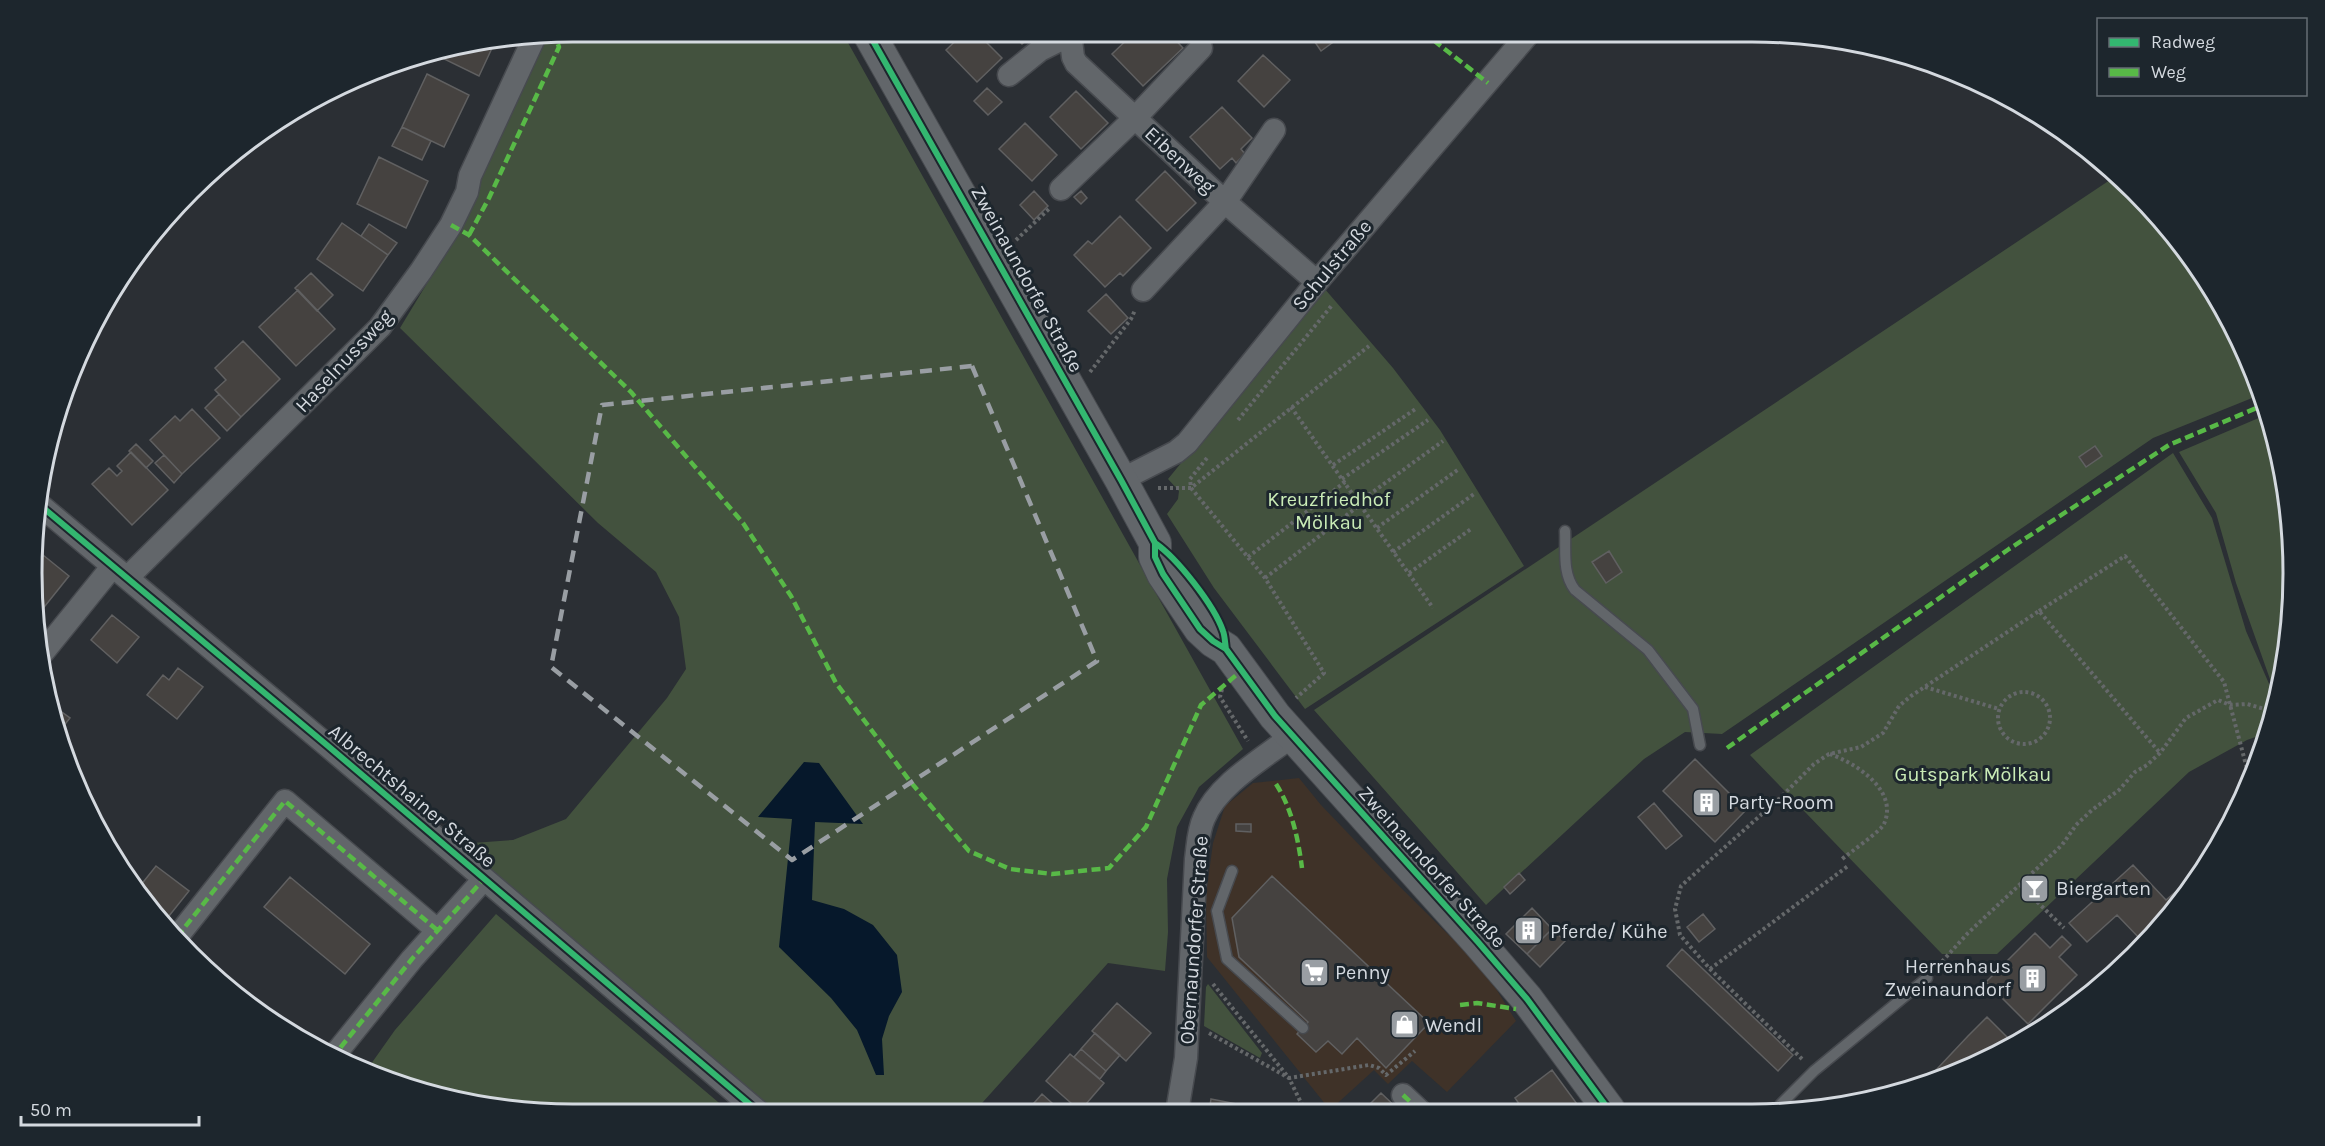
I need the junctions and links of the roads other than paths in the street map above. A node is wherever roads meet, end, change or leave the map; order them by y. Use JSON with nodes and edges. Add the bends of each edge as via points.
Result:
{"nodes":[{"id":1,"x":874,"y":42,"type":"edge"},
{"id":2,"x":1055,"y":42,"type":"edge"},
{"id":3,"x":1071,"y":42,"type":"edge"},
{"id":4,"x":1521,"y":42,"type":"edge"},
{"id":5,"x":531,"y":44,"type":"edge"},
{"id":6,"x":1201,"y":48,"type":"dead end"},
{"id":7,"x":1009,"y":75,"type":"dead end"},
{"id":8,"x":1136,"y":118,"type":"junction"},
{"id":9,"x":1274,"y":130,"type":"dead end"},
{"id":10,"x":1061,"y":189,"type":"road end"},
{"id":11,"x":1225,"y":202,"type":"junction"},
{"id":12,"x":1317,"y":282,"type":"junction"},
{"id":13,"x":1143,"y":290,"type":"road end"},
{"id":14,"x":1121,"y":480,"type":"junction"},
{"id":15,"x":46,"y":510,"type":"edge"},
{"id":16,"x":1565,"y":531,"type":"dead end"},
{"id":17,"x":119,"y":573,"type":"junction"},
{"id":18,"x":48,"y":648,"type":"edge"},
{"id":19,"x":1292,"y":736,"type":"junction"},
{"id":20,"x":1700,"y":745,"type":"dead end"},
{"id":21,"x":1232,"y":871,"type":"dead end"},
{"id":22,"x":484,"y":879,"type":"junction"},
{"id":23,"x":437,"y":930,"type":"junction"},
{"id":24,"x":182,"y":931,"type":"edge"},
{"id":25,"x":1927,"y":978,"type":"road end"},
{"id":26,"x":1303,"y":1028,"type":"dead end"},
{"id":27,"x":339,"y":1049,"type":"edge"},
{"id":28,"x":1403,"y":1095,"type":"dead end"},
{"id":29,"x":1781,"y":1103,"type":"edge"},
{"id":30,"x":749,"y":1104,"type":"edge"},
{"id":31,"x":1178,"y":1104,"type":"edge"},
{"id":32,"x":1413,"y":1104,"type":"edge"},
{"id":33,"x":1605,"y":1104,"type":"edge"}],
"edges":[{"from":1,"to":14,"type":"street","name":"Zweinaundorfer Straße"},
{"from":2,"to":7,"type":"street","name":"Eibenweg"},
{"from":3,"to":8,"type":"street","name":"Eibenweg","via":[[1076,63]]},
{"from":4,"to":12,"type":"street","name":"Schulstraße"},
{"from":5,"to":17,"type":"street","name":"Haselnussweg","via":[[451,225],[380,327]]},
{"from":6,"to":8,"type":"street","name":"Eibenweg"},
{"from":8,"to":10,"type":"street","name":"Eibenweg"},
{"from":8,"to":11,"type":"street","name":"Eibenweg"},
{"from":9,"to":11,"type":"street","name":"Eibenweg"},
{"from":11,"to":12,"type":"street","name":"Eibenweg"},
{"from":11,"to":13,"type":"street","name":"Eibenweg"},
{"from":12,"to":14,"type":"street","name":"Schulstraße","via":[[1187,443]]},
{"from":14,"to":19,"type":"street","name":"Zweinaundorfer Straße","via":[[1155,543],[1168,552],[1208,604],[1224,632],[1226,650]]},
{"from":15,"to":17,"type":"street","name":"Albrechtshainer Straße"},
{"from":16,"to":20,"type":"lane","via":[[1566,577],[1570,584],[1648,650],[1693,709]]},
{"from":17,"to":18,"type":"street","name":"Haselnussweg"},
{"from":17,"to":22,"type":"street","name":"Albrechtshainer Straße"},
{"from":19,"to":31,"type":"street","name":"Obernaundorfer Straße","via":[[1226,787],[1204,817],[1196,859],[1186,1058]]},
{"from":19,"to":33,"type":"street","name":"Zweinaundorfer Straße","via":[[1527,999]]},
{"from":21,"to":26,"type":"lane","via":[[1217,911],[1227,959]]},
{"from":22,"to":23,"type":"street"},
{"from":22,"to":30,"type":"street","name":"Albrechtshainer Straße"},
{"from":23,"to":24,"type":"street","via":[[285,801]]},
{"from":23,"to":27,"type":"street"},
{"from":25,"to":29,"type":"lane"},
{"from":28,"to":32,"type":"street"}]}
